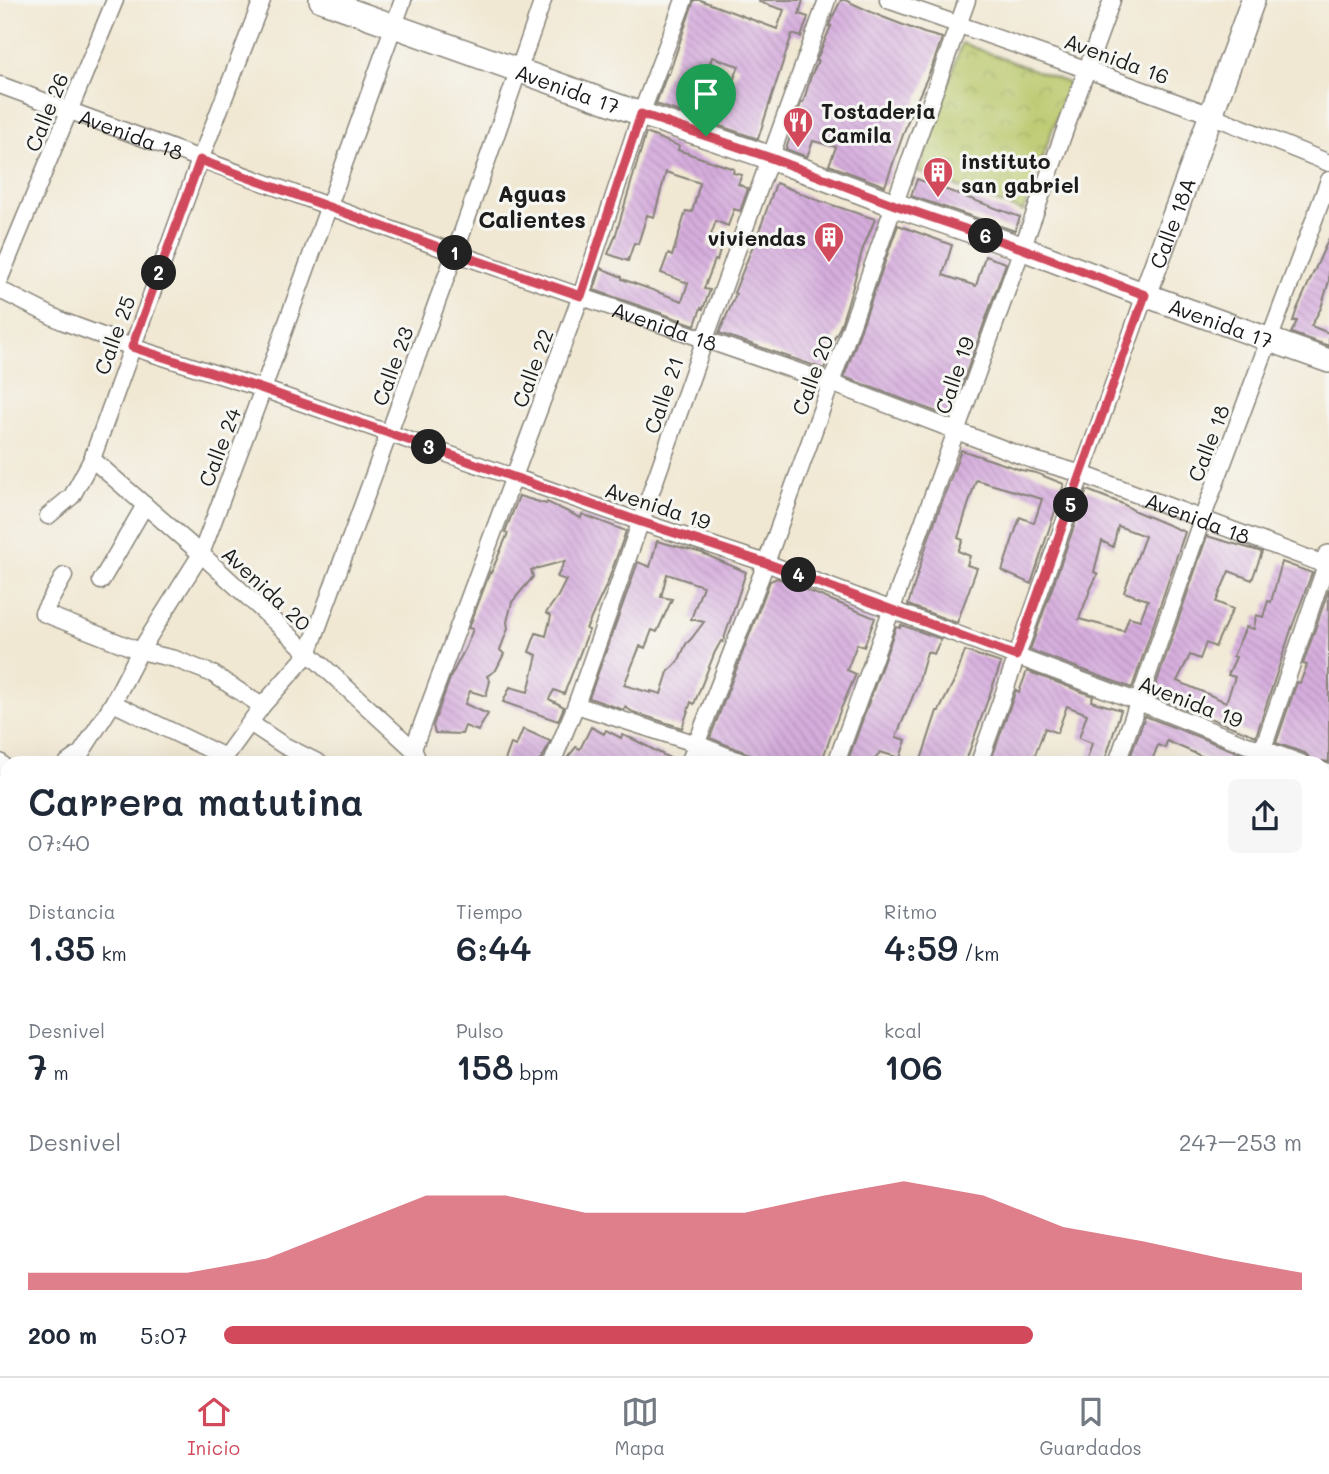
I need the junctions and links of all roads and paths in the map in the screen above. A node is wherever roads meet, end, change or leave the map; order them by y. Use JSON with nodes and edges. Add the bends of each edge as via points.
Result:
{"nodes":[{"id":1,"x":115,"y":0,"type":"edge"},
{"id":2,"x":262,"y":0,"type":"edge"},
{"id":3,"x":321,"y":0,"type":"edge"},
{"id":4,"x":403,"y":0,"type":"edge"},
{"id":5,"x":543,"y":0,"type":"edge"},
{"id":6,"x":684,"y":0,"type":"edge"},
{"id":7,"x":827,"y":0,"type":"edge"},
{"id":8,"x":888,"y":0,"type":"edge"},
{"id":9,"x":967,"y":0,"type":"edge"},
{"id":10,"x":1112,"y":0,"type":"edge"},
{"id":11,"x":1253,"y":0,"type":"edge"},
{"id":12,"x":958,"y":24,"type":"junction"},
{"id":13,"x":394,"y":25,"type":"junction"},
{"id":14,"x":1088,"y":69,"type":"junction"},
{"id":15,"x":518,"y":70,"type":"junction"},
{"id":16,"x":0,"y":85,"type":"edge"},
{"id":17,"x":70,"y":111,"type":"junction"},
{"id":18,"x":641,"y":114,"type":"junction"},
{"id":19,"x":1211,"y":115,"type":"junction"},
{"id":20,"x":771,"y":158,"type":"junction"},
{"id":21,"x":200,"y":160,"type":"junction"},
{"id":22,"x":1329,"y":163,"type":"edge"},
{"id":23,"x":1329,"y":180,"type":"edge"},
{"id":24,"x":895,"y":205,"type":"junction"},
{"id":25,"x":329,"y":206,"type":"junction"},
{"id":26,"x":1021,"y":248,"type":"junction"},
{"id":27,"x":455,"y":253,"type":"junction"},
{"id":28,"x":0,"y":278,"type":"edge"},
{"id":29,"x":0,"y":290,"type":"edge"},
{"id":30,"x":1145,"y":295,"type":"junction"},
{"id":31,"x":581,"y":296,"type":"junction"},
{"id":32,"x":705,"y":340,"type":"junction"},
{"id":33,"x":1270,"y":340,"type":"junction"},
{"id":34,"x":132,"y":347,"type":"junction"},
{"id":35,"x":1329,"y":361,"type":"edge"},
{"id":36,"x":831,"y":383,"type":"junction"},
{"id":37,"x":263,"y":389,"type":"junction"},
{"id":38,"x":957,"y":431,"type":"junction"},
{"id":39,"x":390,"y":433,"type":"junction"},
{"id":40,"x":92,"y":459,"type":"junction"},
{"id":41,"x":1082,"y":474,"type":"junction"},
{"id":42,"x":513,"y":478,"type":"junction"},
{"id":43,"x":145,"y":505,"type":"junction"},
{"id":44,"x":48,"y":516,"type":"dead end"},
{"id":45,"x":1202,"y":519,"type":"junction"},
{"id":46,"x":641,"y":522,"type":"junction"},
{"id":47,"x":201,"y":554,"type":"junction"},
{"id":48,"x":766,"y":563,"type":"junction"},
{"id":49,"x":1328,"y":563,"type":"edge"},
{"id":50,"x":64,"y":576,"type":"dead end"},
{"id":51,"x":101,"y":581,"type":"dead end"},
{"id":52,"x":891,"y":611,"type":"junction"},
{"id":53,"x":139,"y":651,"type":"junction"},
{"id":54,"x":308,"y":654,"type":"junction"},
{"id":55,"x":1016,"y":656,"type":"junction"},
{"id":56,"x":1139,"y":702,"type":"junction"},
{"id":57,"x":113,"y":703,"type":"junction"},
{"id":58,"x":576,"y":705,"type":"junction"},
{"id":59,"x":262,"y":706,"type":"junction"},
{"id":60,"x":250,"y":723,"type":"junction"},
{"id":61,"x":697,"y":744,"type":"junction"},
{"id":62,"x":76,"y":756,"type":"edge"},
{"id":63,"x":216,"y":756,"type":"edge"},
{"id":64,"x":227,"y":756,"type":"edge"},
{"id":65,"x":304,"y":756,"type":"edge"},
{"id":66,"x":416,"y":756,"type":"edge"},
{"id":67,"x":555,"y":756,"type":"edge"},
{"id":68,"x":693,"y":756,"type":"edge"},
{"id":69,"x":727,"y":756,"type":"edge"},
{"id":70,"x":839,"y":756,"type":"edge"},
{"id":71,"x":981,"y":756,"type":"edge"},
{"id":72,"x":1120,"y":756,"type":"edge"},
{"id":73,"x":1261,"y":756,"type":"edge"}],
"edges":[{"from":1,"to":17,"type":"street","name":"Calle 26"},
{"from":2,"to":21,"type":"street","name":"Calle 25"},
{"from":3,"to":13,"type":"street","name":"Avenida 17"},
{"from":4,"to":13,"type":"street","name":"Calle 24"},
{"from":5,"to":15,"type":"street","name":"Calle 23"},
{"from":6,"to":18,"type":"street","name":"Calle 22"},
{"from":7,"to":20,"type":"street","name":"Calle 21"},
{"from":8,"to":12,"type":"street","name":"Avenida 16"},
{"from":9,"to":12,"type":"street","name":"Calle 20"},
{"from":10,"to":14,"type":"street","name":"Calle 19"},
{"from":11,"to":19,"type":"street","name":"Calle 18A"},
{"from":12,"to":14,"type":"street","name":"Avenida 16"},
{"from":12,"to":24,"type":"street","name":"Calle 20"},
{"from":13,"to":15,"type":"street","name":"Avenida 17"},
{"from":13,"to":25,"type":"street","name":"Calle 24"},
{"from":14,"to":19,"type":"street","name":"Avenida 16"},
{"from":14,"to":26,"type":"street","name":"Calle 19"},
{"from":15,"to":18,"type":"street","name":"Avenida 17"},
{"from":15,"to":27,"type":"street","name":"Calle 23"},
{"from":16,"to":17,"type":"street","name":"Avenida 18"},
{"from":17,"to":21,"type":"street","name":"Avenida 18"},
{"from":17,"to":28,"type":"street","name":"Calle 26"},
{"from":18,"to":20,"type":"street","name":"Avenida 17"},
{"from":18,"to":31,"type":"street","name":"Calle 22"},
{"from":19,"to":22,"type":"street","name":"Avenida 16"},
{"from":19,"to":30,"type":"street","name":"Calle 18A"},
{"from":20,"to":24,"type":"street","name":"Avenida 17"},
{"from":20,"to":32,"type":"street","name":"Calle 21"},
{"from":21,"to":25,"type":"street","name":"Avenida 18"},
{"from":21,"to":34,"type":"street","name":"Calle 25"},
{"from":23,"to":33,"type":"street","name":"Calle 18"},
{"from":24,"to":26,"type":"street","name":"Avenida 17"},
{"from":24,"to":36,"type":"street","name":"Calle 20"},
{"from":25,"to":27,"type":"street","name":"Avenida 18"},
{"from":25,"to":37,"type":"street","name":"Calle 24"},
{"from":26,"to":30,"type":"street","name":"Avenida 17"},
{"from":26,"to":38,"type":"street","name":"Calle 19"},
{"from":27,"to":31,"type":"street","name":"Avenida 18"},
{"from":27,"to":39,"type":"street","name":"Calle 23"},
{"from":29,"to":34,"type":"street","name":"Avenida 19","via":[[62,321]]},
{"from":30,"to":33,"type":"street","name":"Avenida 17"},
{"from":30,"to":41,"type":"street","name":"Calle 18A"},
{"from":31,"to":32,"type":"street","name":"Avenida 18"},
{"from":31,"to":42,"type":"street","name":"Calle 22"},
{"from":32,"to":36,"type":"street","name":"Avenida 18"},
{"from":32,"to":46,"type":"street","name":"Calle 21"},
{"from":33,"to":35,"type":"street","name":"Avenida 17"},
{"from":33,"to":45,"type":"street","name":"Calle 18"},
{"from":34,"to":37,"type":"street","name":"Avenida 19"},
{"from":34,"to":40,"type":"street","name":"Calle 25"},
{"from":36,"to":38,"type":"street","name":"Avenida 18"},
{"from":36,"to":48,"type":"street","name":"Calle 20"},
{"from":37,"to":39,"type":"street","name":"Avenida 19"},
{"from":37,"to":47,"type":"street","name":"Calle 24"},
{"from":38,"to":41,"type":"street","name":"Avenida 18"},
{"from":38,"to":52,"type":"street","name":"Calle 19"},
{"from":39,"to":42,"type":"street","name":"Avenida 19"},
{"from":39,"to":54,"type":"street","name":"Calle 23"},
{"from":40,"to":43,"type":"street","name":"Avenida 20"},
{"from":40,"to":44,"type":"street","name":"Calle 25","via":[[72,496]]},
{"from":41,"to":45,"type":"street","name":"Avenida 18"},
{"from":41,"to":55,"type":"street","name":"Calle 18A"},
{"from":42,"to":46,"type":"street","name":"Avenida 19"},
{"from":42,"to":66,"type":"street","name":"Calle 22","via":[[430,702]]},
{"from":43,"to":47,"type":"street","name":"Avenida 20"},
{"from":43,"to":51,"type":"street"},
{"from":45,"to":49,"type":"street","name":"Avenida 18"},
{"from":45,"to":56,"type":"street","name":"Calle 18"},
{"from":46,"to":48,"type":"street","name":"Avenida 19"},
{"from":46,"to":58,"type":"street","name":"Calle 21"},
{"from":47,"to":53,"type":"street","name":"Calle 24"},
{"from":47,"to":54,"type":"street","name":"Avenida 20"},
{"from":48,"to":52,"type":"street","name":"Avenida 19"},
{"from":48,"to":61,"type":"street","name":"Calle 20"},
{"from":49,"to":73,"type":"street"},
{"from":50,"to":53,"type":"street","via":[[43,613]]},
{"from":52,"to":55,"type":"street","name":"Avenida 19"},
{"from":52,"to":70,"type":"street","name":"Calle 19"},
{"from":53,"to":57,"type":"street","name":"Calle 24"},
{"from":53,"to":59,"type":"street","via":[[213,674]]},
{"from":54,"to":59,"type":"street","name":"Calle 23"},
{"from":54,"to":66,"type":"street","name":"Avenida 20"},
{"from":55,"to":56,"type":"street","name":"Avenida 19"},
{"from":55,"to":71,"type":"street","name":"Calle 18A"},
{"from":56,"to":72,"type":"street","name":"Calle 18"},
{"from":56,"to":73,"type":"street","name":"Avenida 19","via":[[1247,745]]},
{"from":57,"to":62,"type":"street","name":"Calle 24"},
{"from":57,"to":63,"type":"street"},
{"from":58,"to":61,"type":"street"},
{"from":58,"to":67,"type":"street","name":"Calle 21"},
{"from":59,"to":60,"type":"street","name":"Calle 23"},
{"from":60,"to":64,"type":"street","name":"Calle 23"},
{"from":60,"to":65,"type":"street"},
{"from":61,"to":68,"type":"street","name":"Calle 20"},
{"from":61,"to":69,"type":"street"}]}
